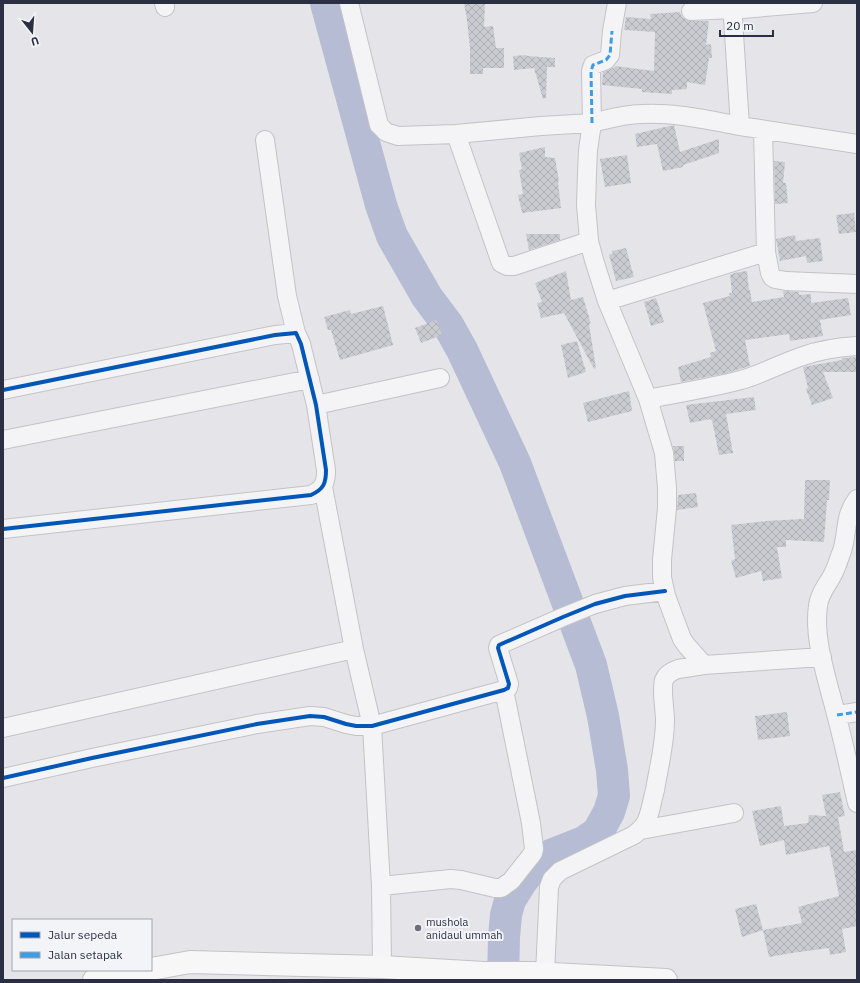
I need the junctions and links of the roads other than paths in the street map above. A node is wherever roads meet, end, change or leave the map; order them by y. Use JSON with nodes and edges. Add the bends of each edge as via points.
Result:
{"nodes":[{"id":1,"x":349,"y":3,"type":"edge"},
{"id":2,"x":617,"y":3,"type":"edge"},
{"id":3,"x":812,"y":3,"type":"edge"},
{"id":4,"x":735,"y":7,"type":"edge"},
{"id":5,"x":691,"y":11,"type":"dead end"},
{"id":6,"x":592,"y":123,"type":"junction"},
{"id":7,"x":740,"y":126,"type":"junction"},
{"id":8,"x":763,"y":130,"type":"junction"},
{"id":9,"x":456,"y":134,"type":"junction"},
{"id":10,"x":265,"y":140,"type":"dead end"},
{"id":11,"x":857,"y":144,"type":"edge"},
{"id":12,"x":589,"y":241,"type":"junction"},
{"id":13,"x":766,"y":252,"type":"junction"},
{"id":14,"x":857,"y":284,"type":"edge"},
{"id":15,"x":607,"y":301,"type":"junction"},
{"id":16,"x":296,"y":333,"type":"junction"},
{"id":17,"x":857,"y":346,"type":"edge"},
{"id":18,"x":440,"y":378,"type":"dead end"},
{"id":19,"x":310,"y":379,"type":"junction"},
{"id":20,"x":3,"y":390,"type":"edge"},
{"id":21,"x":648,"y":399,"type":"junction"},
{"id":22,"x":316,"y":405,"type":"junction"},
{"id":23,"x":3,"y":440,"type":"edge"},
{"id":24,"x":323,"y":487,"type":"junction"},
{"id":25,"x":857,"y":499,"type":"edge"},
{"id":26,"x":3,"y":529,"type":"edge"},
{"id":27,"x":665,"y":591,"type":"junction"},
{"id":28,"x":354,"y":649,"type":"junction"},
{"id":29,"x":822,"y":657,"type":"junction"},
{"id":30,"x":704,"y":665,"type":"junction"},
{"id":31,"x":504,"y":690,"type":"junction"},
{"id":32,"x":857,"y":712,"type":"edge"},
{"id":33,"x":837,"y":715,"type":"junction"},
{"id":34,"x":372,"y":726,"type":"junction"},
{"id":35,"x":3,"y":728,"type":"edge"},
{"id":36,"x":3,"y":778,"type":"edge"},
{"id":37,"x":857,"y":803,"type":"edge"},
{"id":38,"x":734,"y":813,"type":"dead end"},
{"id":39,"x":641,"y":830,"type":"junction"},
{"id":40,"x":381,"y":886,"type":"junction"},
{"id":41,"x":382,"y":967,"type":"junction"},
{"id":42,"x":152,"y":969,"type":"edge"},
{"id":43,"x":143,"y":971,"type":"edge"},
{"id":44,"x":539,"y":974,"type":"junction"},
{"id":45,"x":94,"y":980,"type":"edge"},
{"id":46,"x":666,"y":980,"type":"edge"}],
"edges":[{"from":1,"to":9,"type":"street","via":[[382,129],[398,136]]},
{"from":2,"to":6,"type":"street","via":[[610,55],[606,60],[593,65]]},
{"from":3,"to":4,"type":"street"},
{"from":4,"to":5,"type":"street"},
{"from":4,"to":7,"type":"street"},
{"from":6,"to":7,"type":"street","via":[[620,116],[667,114]]},
{"from":6,"to":9,"type":"street"},
{"from":6,"to":12,"type":"street","via":[[588,150],[586,205]]},
{"from":7,"to":8,"type":"street"},
{"from":8,"to":11,"type":"street"},
{"from":8,"to":13,"type":"street"},
{"from":9,"to":12,"type":"street","via":[[501,263],[514,266]]},
{"from":10,"to":16,"type":"street","via":[[287,296]]},
{"from":12,"to":15,"type":"street"},
{"from":13,"to":14,"type":"street","via":[[770,273],[775,279]]},
{"from":13,"to":15,"type":"street"},
{"from":15,"to":21,"type":"street"},
{"from":16,"to":19,"type":"street"},
{"from":16,"to":20,"type":"street","via":[[275,335]]},
{"from":17,"to":21,"type":"street","via":[[804,355],[740,380]]},
{"from":18,"to":22,"type":"street"},
{"from":19,"to":22,"type":"street"},
{"from":19,"to":23,"type":"street"},
{"from":21,"to":27,"type":"street","via":[[664,453],[668,488],[662,560]]},
{"from":22,"to":24,"type":"street","via":[[326,470],[326,482]]},
{"from":24,"to":26,"type":"street","via":[[311,495]]},
{"from":24,"to":28,"type":"street"},
{"from":25,"to":29,"type":"street","via":[[848,518],[834,572],[818,604],[816,616]]},
{"from":27,"to":30,"type":"street","via":[[682,639]]},
{"from":27,"to":31,"type":"street","via":[[626,596],[595,604],[499,645],[509,684]]},
{"from":28,"to":34,"type":"street"},
{"from":28,"to":35,"type":"street"},
{"from":29,"to":30,"type":"street"},
{"from":29,"to":33,"type":"street"},
{"from":30,"to":39,"type":"street","via":[[674,670],[664,681],[664,746],[650,811]]},
{"from":31,"to":34,"type":"street"},
{"from":31,"to":40,"type":"street","via":[[531,823],[534,849],[530,858],[511,881],[501,888],[451,879]]},
{"from":32,"to":33,"type":"street"},
{"from":33,"to":37,"type":"street"},
{"from":34,"to":36,"type":"street","via":[[351,725],[324,717],[310,716],[249,726]]},
{"from":34,"to":40,"type":"street"},
{"from":38,"to":39,"type":"street"},
{"from":39,"to":44,"type":"street","via":[[560,871],[552,879],[548,887]]},
{"from":40,"to":41,"type":"street"},
{"from":41,"to":42,"type":"street","via":[[190,962]]},
{"from":41,"to":44,"type":"street"},
{"from":43,"to":45,"type":"street"},
{"from":44,"to":46,"type":"street"}]}
